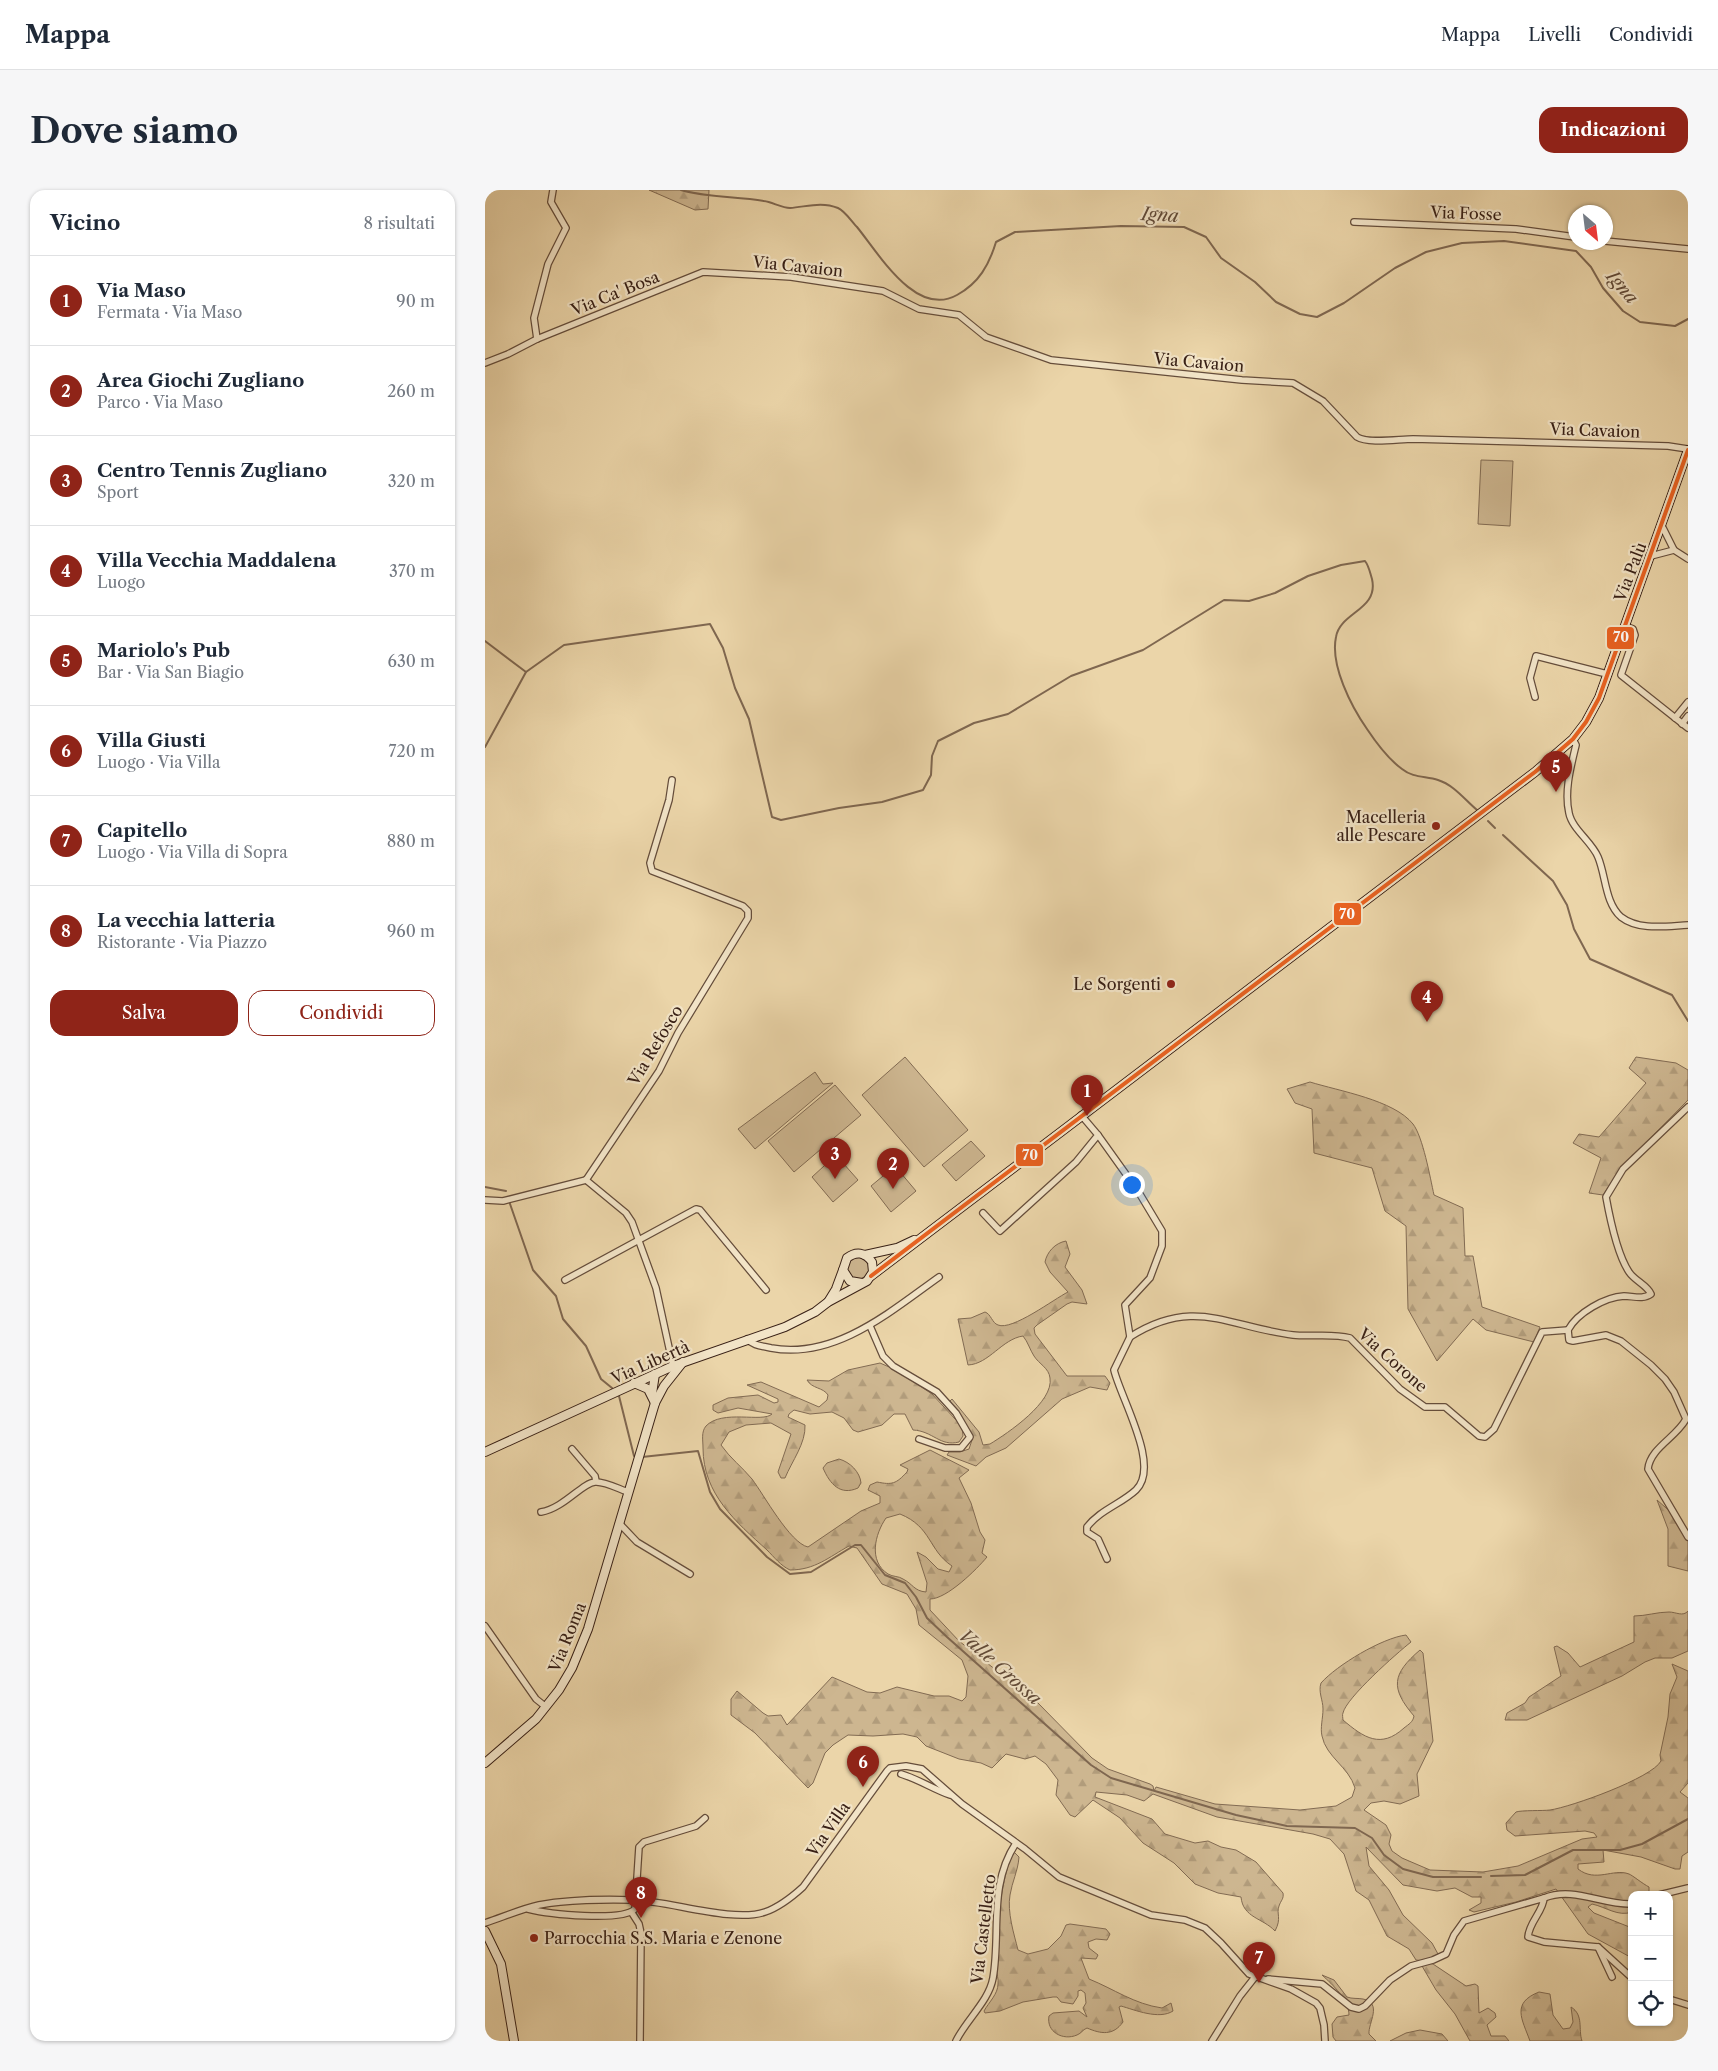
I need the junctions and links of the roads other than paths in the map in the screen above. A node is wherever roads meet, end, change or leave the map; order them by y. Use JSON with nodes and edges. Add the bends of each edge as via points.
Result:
{"nodes":[{"id":1,"x":553,"y":190,"type":"edge"},
{"id":2,"x":1354,"y":222,"type":"dead end"},
{"id":3,"x":1568,"y":236,"type":"edge"},
{"id":4,"x":1613,"y":242,"type":"edge"},
{"id":5,"x":1688,"y":249,"type":"edge"},
{"id":6,"x":703,"y":272,"type":"joint"},
{"id":7,"x":537,"y":339,"type":"junction"},
{"id":8,"x":485,"y":363,"type":"edge"},
{"id":9,"x":1688,"y":450,"type":"edge"},
{"id":10,"x":1662,"y":526,"type":"junction"},
{"id":11,"x":1656,"y":543,"type":"junction"},
{"id":12,"x":1670,"y":549,"type":"junction"},
{"id":13,"x":1651,"y":556,"type":"junction"},
{"id":14,"x":1688,"y":559,"type":"edge"},
{"id":15,"x":1624,"y":629,"type":"junction"},
{"id":16,"x":1607,"y":674,"type":"junction"},
{"id":17,"x":1535,"y":697,"type":"dead end"},
{"id":18,"x":1688,"y":702,"type":"edge"},
{"id":19,"x":1688,"y":716,"type":"edge"},
{"id":20,"x":1675,"y":718,"type":"junction"},
{"id":21,"x":1682,"y":724,"type":"junction"},
{"id":22,"x":1688,"y":728,"type":"edge"},
{"id":23,"x":1573,"y":739,"type":"junction"},
{"id":24,"x":672,"y":780,"type":"dead end"},
{"id":25,"x":1688,"y":925,"type":"edge"},
{"id":26,"x":1688,"y":1107,"type":"edge"},
{"id":27,"x":1081,"y":1115,"type":"junction"},
{"id":28,"x":1098,"y":1135,"type":"junction"},
{"id":29,"x":587,"y":1180,"type":"junction"},
{"id":30,"x":485,"y":1200,"type":"edge"},
{"id":31,"x":983,"y":1214,"type":"dead end"},
{"id":32,"x":927,"y":1232,"type":"junction"},
{"id":33,"x":640,"y":1240,"type":"junction"},
{"id":34,"x":865,"y":1255,"type":"junction"},
{"id":35,"x":843,"y":1270,"type":"junction"},
{"id":36,"x":871,"y":1276,"type":"junction"},
{"id":37,"x":939,"y":1277,"type":"dead end"},
{"id":38,"x":565,"y":1280,"type":"dead end"},
{"id":39,"x":862,"y":1283,"type":"junction"},
{"id":40,"x":766,"y":1290,"type":"dead end"},
{"id":41,"x":828,"y":1302,"type":"junction"},
{"id":42,"x":869,"y":1326,"type":"junction"},
{"id":43,"x":1568,"y":1330,"type":"junction"},
{"id":44,"x":1130,"y":1337,"type":"junction"},
{"id":45,"x":747,"y":1339,"type":"junction"},
{"id":46,"x":683,"y":1362,"type":"junction"},
{"id":47,"x":673,"y":1366,"type":"junction"},
{"id":48,"x":655,"y":1374,"type":"junction"},
{"id":49,"x":634,"y":1383,"type":"junction"},
{"id":50,"x":664,"y":1386,"type":"junction"},
{"id":51,"x":652,"y":1394,"type":"junction"},
{"id":52,"x":655,"y":1403,"type":"junction"},
{"id":53,"x":919,"y":1439,"type":"dead end"},
{"id":54,"x":572,"y":1449,"type":"dead end"},
{"id":55,"x":485,"y":1452,"type":"edge"},
{"id":56,"x":597,"y":1481,"type":"junction"},
{"id":57,"x":628,"y":1492,"type":"junction"},
{"id":58,"x":541,"y":1512,"type":"dead end"},
{"id":59,"x":619,"y":1523,"type":"junction"},
{"id":60,"x":1688,"y":1537,"type":"edge"},
{"id":61,"x":1107,"y":1559,"type":"dead end"},
{"id":62,"x":690,"y":1574,"type":"dead end"},
{"id":63,"x":485,"y":1626,"type":"edge"},
{"id":64,"x":545,"y":1708,"type":"junction"},
{"id":65,"x":485,"y":1763,"type":"edge"},
{"id":66,"x":901,"y":1774,"type":"dead end"},
{"id":67,"x":951,"y":1796,"type":"junction"},
{"id":68,"x":705,"y":1818,"type":"dead end"},
{"id":69,"x":1016,"y":1843,"type":"junction"},
{"id":70,"x":1688,"y":1888,"type":"edge"},
{"id":71,"x":1673,"y":1892,"type":"edge"},
{"id":72,"x":1544,"y":1898,"type":"junction"},
{"id":73,"x":635,"y":1900,"type":"junction"},
{"id":74,"x":1628,"y":1904,"type":"edge"},
{"id":75,"x":527,"y":1909,"type":"junction"},
{"id":76,"x":632,"y":1912,"type":"junction"},
{"id":77,"x":485,"y":1923,"type":"edge"},
{"id":78,"x":485,"y":1931,"type":"edge"},
{"id":79,"x":1598,"y":1947,"type":"junction"},
{"id":80,"x":1628,"y":1974,"type":"edge"},
{"id":81,"x":1255,"y":1977,"type":"junction"},
{"id":82,"x":1612,"y":1977,"type":"dead end"},
{"id":83,"x":1265,"y":1980,"type":"junction"},
{"id":84,"x":1673,"y":2000,"type":"edge"},
{"id":85,"x":1688,"y":2005,"type":"edge"},
{"id":86,"x":514,"y":2041,"type":"edge"},
{"id":87,"x":640,"y":2041,"type":"edge"},
{"id":88,"x":956,"y":2041,"type":"edge"},
{"id":89,"x":1212,"y":2041,"type":"edge"},
{"id":90,"x":1325,"y":2041,"type":"edge"}],
"edges":[{"from":1,"to":7,"type":"street","via":[[551,202],[566,228],[548,264],[534,318]]},
{"from":2,"to":3,"type":"street","name":"Via Fosse","via":[[1516,228]]},
{"from":4,"to":5,"type":"street"},
{"from":6,"to":7,"type":"street","name":"Via Ca' Bosa"},
{"from":6,"to":9,"type":"street","name":"Via Cavaion","via":[[799,278],[873,288],[919,309],[959,316],[986,337],[1051,360],[1293,383],[1323,401],[1364,441],[1545,442],[1668,446]]},
{"from":7,"to":8,"type":"street","name":"Via Ca' Bosa"},
{"from":9,"to":10,"type":"main road","name":"Via Palù"},
{"from":10,"to":11,"type":"main road","name":"Via Palù"},
{"from":10,"to":12,"type":"street"},
{"from":11,"to":12,"type":"street","via":[[1661,541]]},
{"from":11,"to":13,"type":"main road","name":"Via Palù"},
{"from":12,"to":13,"type":"street"},
{"from":12,"to":14,"type":"street"},
{"from":13,"to":15,"type":"main road","name":"Via Palù"},
{"from":15,"to":16,"type":"main road","name":"Via Palù"},
{"from":15,"to":20,"type":"street","via":[[1633,629],[1634,640],[1620,673]]},
{"from":16,"to":17,"type":"street","via":[[1536,656],[1530,678]]},
{"from":16,"to":23,"type":"main road","name":"Via Palù","via":[[1599,698]]},
{"from":18,"to":20,"type":"street"},
{"from":19,"to":21,"type":"street"},
{"from":20,"to":21,"type":"street"},
{"from":21,"to":22,"type":"street"},
{"from":23,"to":25,"type":"street","via":[[1577,745],[1568,792],[1569,814],[1598,856],[1615,909],[1622,918],[1637,924]]},
{"from":23,"to":27,"type":"main road","name":"Via Palù","via":[[1442,844]]},
{"from":24,"to":29,"type":"street","name":"Via Refosco","via":[[650,863],[652,871],[743,906],[748,911],[748,918],[659,1070]]},
{"from":26,"to":43,"type":"street","via":[[1623,1169],[1607,1197],[1625,1266],[1634,1280],[1651,1292],[1648,1296],[1609,1299],[1580,1316]]},
{"from":27,"to":28,"type":"street"},
{"from":27,"to":32,"type":"main road","name":"Via Palù"},
{"from":28,"to":31,"type":"street","via":[[1076,1162],[1000,1231]]},
{"from":28,"to":44,"type":"street","via":[[1162,1231],[1162,1246],[1150,1278],[1125,1305]]},
{"from":29,"to":30,"type":"street","via":[[503,1201]]},
{"from":29,"to":33,"type":"street","via":[[626,1213]]},
{"from":32,"to":34,"type":"main road","via":[[897,1248]]},
{"from":32,"to":36,"type":"main road"},
{"from":33,"to":38,"type":"street"},
{"from":33,"to":40,"type":"street","via":[[696,1209],[700,1210]]},
{"from":33,"to":47,"type":"street","via":[[656,1289]]},
{"from":34,"to":35,"type":"main road","via":[[851,1255],[844,1262]]},
{"from":34,"to":36,"type":"main road","via":[[873,1267]]},
{"from":35,"to":39,"type":"main road","via":[[849,1281]]},
{"from":35,"to":41,"type":"main road","name":"Via Libertà"},
{"from":36,"to":39,"type":"main road"},
{"from":37,"to":42,"type":"street"},
{"from":39,"to":41,"type":"main road","name":"Via Libertà"},
{"from":41,"to":45,"type":"main road","name":"Via Libertà","via":[[785,1326]]},
{"from":42,"to":45,"type":"street","via":[[811,1348],[792,1350],[759,1346]]},
{"from":42,"to":53,"type":"street","via":[[883,1356],[893,1366],[937,1392],[956,1413],[970,1437],[961,1448],[945,1448]]},
{"from":43,"to":44,"type":"street","name":"Via Corone","via":[[1542,1332],[1494,1429],[1485,1437],[1479,1436],[1445,1407],[1425,1407],[1412,1398],[1350,1338],[1292,1334],[1196,1315],[1156,1323]]},
{"from":43,"to":60,"type":"street","via":[[1569,1340],[1573,1341],[1606,1335],[1621,1342],[1651,1365],[1674,1392],[1686,1419],[1654,1455],[1648,1469]]},
{"from":44,"to":61,"type":"street","via":[[1114,1370],[1134,1423],[1145,1472],[1143,1482],[1135,1491],[1097,1516],[1087,1527],[1087,1532],[1098,1539]]},
{"from":45,"to":46,"type":"main road","name":"Via Libertà"},
{"from":46,"to":47,"type":"main road","name":"Via Libertà"},
{"from":46,"to":50,"type":"main road","name":"Via Roma"},
{"from":47,"to":48,"type":"main road","name":"Via Libertà"},
{"from":48,"to":49,"type":"main road","name":"Via Libertà"},
{"from":48,"to":50,"type":"main road","via":[[660,1376]]},
{"from":48,"to":51,"type":"main road"},
{"from":49,"to":51,"type":"main road"},
{"from":49,"to":55,"type":"main road","name":"Via Libertà"},
{"from":50,"to":52,"type":"main road","name":"Via Roma"},
{"from":51,"to":52,"type":"main road"},
{"from":52,"to":57,"type":"main road","name":"Via Roma"},
{"from":54,"to":56,"type":"street"},
{"from":56,"to":57,"type":"street"},
{"from":56,"to":58,"type":"street","via":[[564,1504]]},
{"from":57,"to":59,"type":"main road","name":"Via Roma"},
{"from":59,"to":62,"type":"street","via":[[637,1542]]},
{"from":59,"to":64,"type":"main road","name":"Via Roma","via":[[583,1644],[573,1668]]},
{"from":63,"to":64,"type":"street"},
{"from":64,"to":65,"type":"main road","name":"Via Roma"},
{"from":66,"to":67,"type":"street"},
{"from":67,"to":69,"type":"street","name":"Via Villa"},
{"from":67,"to":73,"type":"street","name":"Via Villa","via":[[922,1769],[907,1766],[890,1768],[803,1887],[766,1912],[732,1914]]},
{"from":68,"to":73,"type":"street","via":[[696,1826],[644,1842],[639,1847]]},
{"from":69,"to":81,"type":"street","name":"Via Villa","via":[[1059,1877],[1151,1915],[1185,1920],[1205,1928],[1240,1966]]},
{"from":69,"to":88,"type":"street","name":"Via Castelletto","via":[[1000,1885],[993,1980],[988,1994]]},
{"from":70,"to":71,"type":"street"},
{"from":72,"to":74,"type":"street","via":[[1563,1892]]},
{"from":72,"to":79,"type":"street","via":[[1528,1936],[1544,1942]]},
{"from":72,"to":83,"type":"street","via":[[1464,1921],[1446,1954],[1411,1966],[1359,2009],[1351,2007],[1322,1984]]},
{"from":73,"to":75,"type":"street","via":[[552,1904]]},
{"from":73,"to":76,"type":"street"},
{"from":75,"to":76,"type":"street","via":[[605,1917]]},
{"from":75,"to":77,"type":"street"},
{"from":76,"to":87,"type":"street","via":[[641,1933]]},
{"from":78,"to":86,"type":"main road","via":[[501,1964]]},
{"from":79,"to":80,"type":"street"},
{"from":79,"to":82,"type":"street"},
{"from":81,"to":83,"type":"street"},
{"from":81,"to":89,"type":"street"},
{"from":83,"to":90,"type":"street","via":[[1316,2003],[1320,2008]]},
{"from":84,"to":85,"type":"street"}]}
